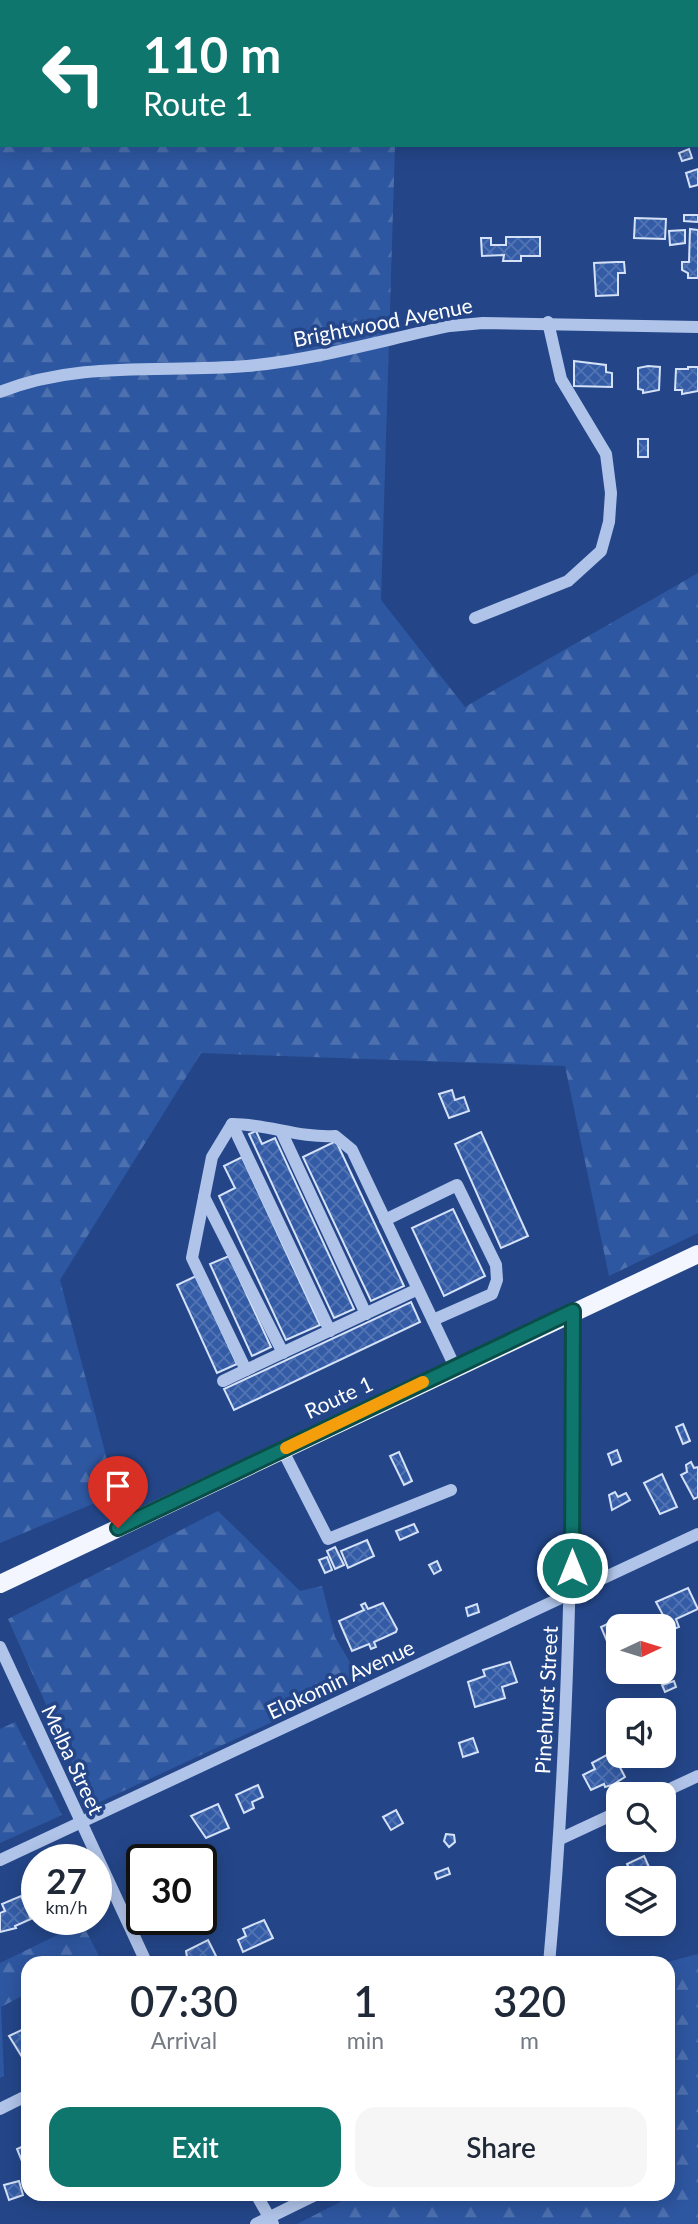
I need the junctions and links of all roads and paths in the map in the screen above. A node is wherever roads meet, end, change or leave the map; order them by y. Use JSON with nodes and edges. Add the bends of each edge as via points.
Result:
{"nodes":[{"id":1,"x":548,"y":322,"type":"junction"},
{"id":2,"x":698,"y":327,"type":"edge"},
{"id":3,"x":0,"y":392,"type":"edge"},
{"id":4,"x":475,"y":618,"type":"dead end"},
{"id":5,"x":232,"y":1124,"type":"junction"},
{"id":6,"x":281,"y":1131,"type":"junction"},
{"id":7,"x":204,"y":1197,"type":"junction"},
{"id":8,"x":385,"y":1220,"type":"junction"},
{"id":9,"x":698,"y":1254,"type":"edge"},
{"id":10,"x":418,"y":1289,"type":"junction"},
{"id":11,"x":573,"y":1311,"type":"junction"},
{"id":12,"x":366,"y":1314,"type":"junction"},
{"id":13,"x":433,"y":1320,"type":"junction"},
{"id":14,"x":330,"y":1331,"type":"junction"},
{"id":15,"x":283,"y":1353,"type":"junction"},
{"id":16,"x":455,"y":1367,"type":"junction"},
{"id":17,"x":247,"y":1370,"type":"junction"},
{"id":18,"x":223,"y":1381,"type":"dead end"},
{"id":19,"x":282,"y":1450,"type":"junction"},
{"id":20,"x":451,"y":1490,"type":"dead end"},
{"id":21,"x":698,"y":1534,"type":"edge"},
{"id":22,"x":0,"y":1584,"type":"edge"},
{"id":23,"x":571,"y":1593,"type":"junction"},
{"id":24,"x":0,"y":1647,"type":"edge"},
{"id":25,"x":698,"y":1776,"type":"edge"},
{"id":26,"x":676,"y":1786,"type":"edge"},
{"id":27,"x":606,"y":1818,"type":"edge"},
{"id":28,"x":80,"y":1823,"type":"junction"},
{"id":29,"x":560,"y":1839,"type":"junction"},
{"id":30,"x":0,"y":1860,"type":"edge"},
{"id":31,"x":143,"y":1956,"type":"edge"},
{"id":32,"x":550,"y":1956,"type":"edge"},
{"id":33,"x":21,"y":2098,"type":"edge"},
{"id":34,"x":0,"y":2109,"type":"edge"},
{"id":35,"x":258,"y":2201,"type":"edge"},
{"id":36,"x":304,"y":2201,"type":"edge"},
{"id":37,"x":265,"y":2222,"type":"edge"}],
"edges":[{"from":1,"to":2,"type":"street","name":"Brightwood Avenue"},
{"from":1,"to":3,"type":"street","name":"Brightwood Avenue","via":[[450,326],[246,366],[76,372]]},
{"from":1,"to":4,"type":"street","via":[[561,379],[606,454],[609,522],[601,551],[568,581]]},
{"from":5,"to":6,"type":"street","via":[[258,1124]]},
{"from":5,"to":7,"type":"street","via":[[212,1157]]},
{"from":5,"to":14,"type":"street"},
{"from":6,"to":8,"type":"street","via":[[307,1137],[335,1136],[352,1150]]},
{"from":6,"to":12,"type":"street"},
{"from":7,"to":15,"type":"street"},
{"from":7,"to":17,"type":"street","via":[[192,1258]]},
{"from":8,"to":10,"type":"street"},
{"from":8,"to":13,"type":"street","via":[[457,1185],[496,1265],[492,1294]]},
{"from":9,"to":11,"type":"main road","name":"Route 1"},
{"from":10,"to":12,"type":"street"},
{"from":10,"to":13,"type":"street"},
{"from":11,"to":16,"type":"main road","name":"Route 1"},
{"from":11,"to":23,"type":"street","name":"Pinehurst Street"},
{"from":12,"to":14,"type":"street"},
{"from":13,"to":16,"type":"street"},
{"from":14,"to":15,"type":"street"},
{"from":15,"to":17,"type":"street"},
{"from":16,"to":19,"type":"main road","name":"Route 1"},
{"from":17,"to":18,"type":"street"},
{"from":19,"to":20,"type":"street","via":[[328,1539]]},
{"from":19,"to":22,"type":"main road","name":"Route 1"},
{"from":21,"to":23,"type":"street","name":"Elokomin Avenue"},
{"from":23,"to":28,"type":"street","name":"Elokomin Avenue"},
{"from":23,"to":29,"type":"street","name":"Pinehurst Street"},
{"from":24,"to":28,"type":"street","name":"Melba Street"},
{"from":25,"to":26,"type":"street"},
{"from":27,"to":29,"type":"street"},
{"from":28,"to":30,"type":"street","name":"Elokomin Avenue"},
{"from":28,"to":31,"type":"street","name":"Melba Street"},
{"from":29,"to":32,"type":"street","name":"Pinehurst Street"},
{"from":33,"to":34,"type":"street"},
{"from":35,"to":37,"type":"street"},
{"from":36,"to":37,"type":"street"}]}
